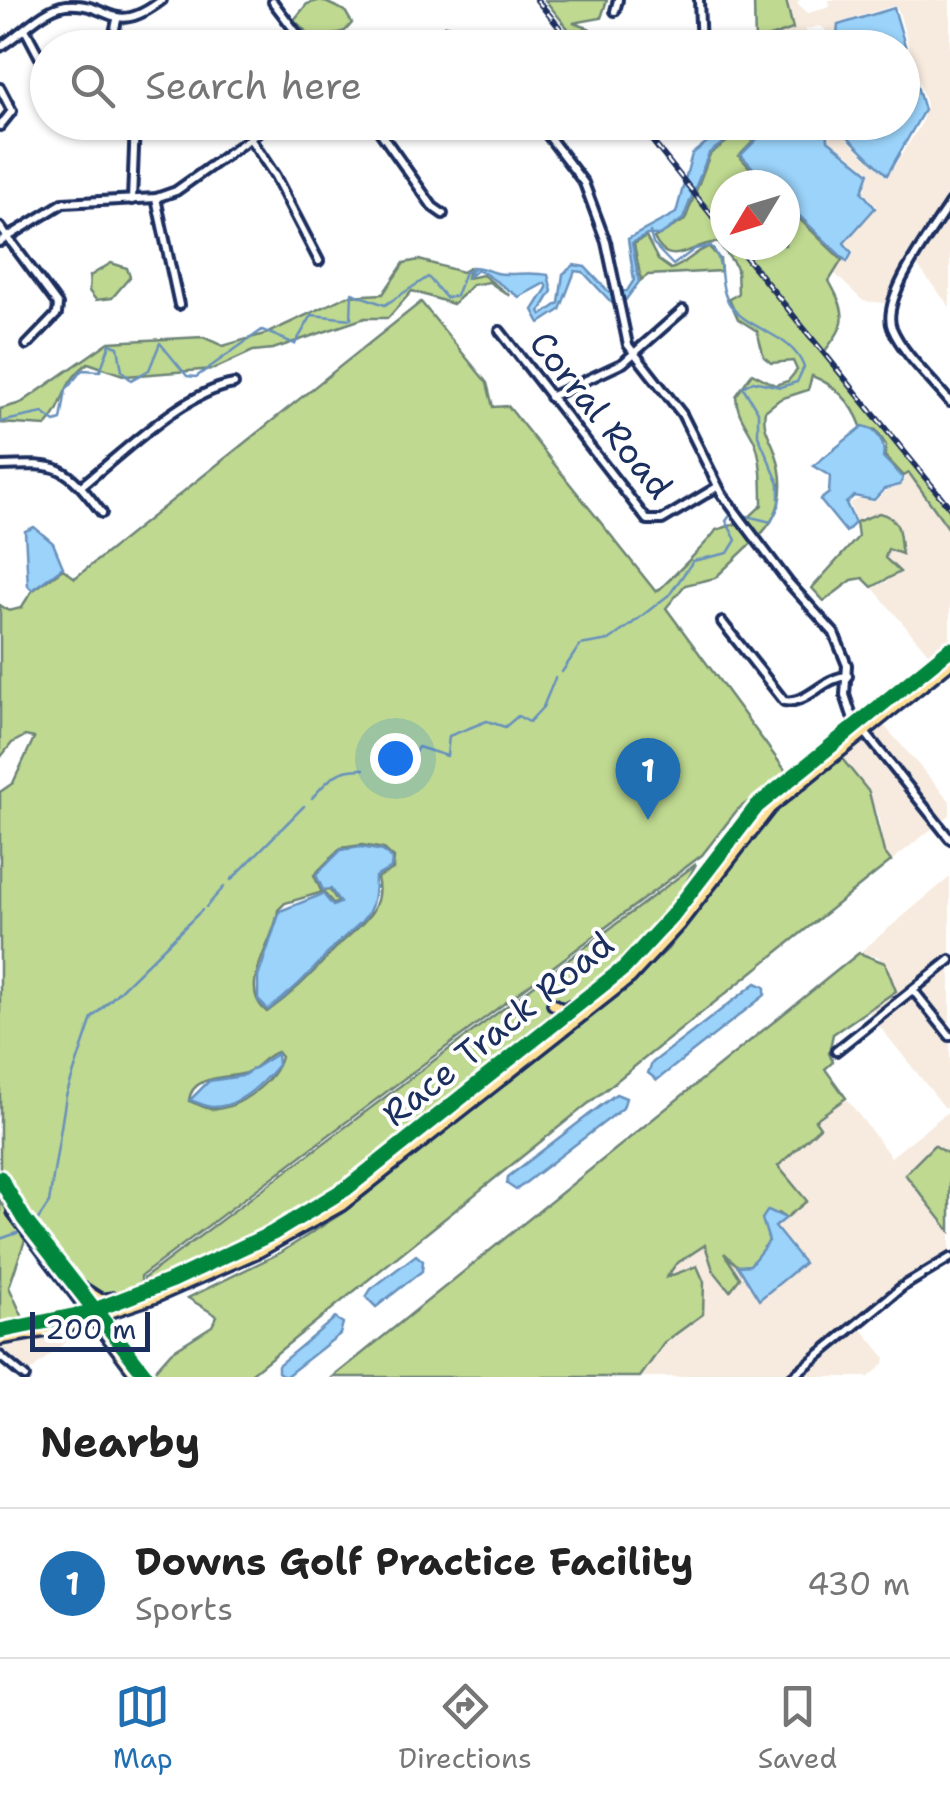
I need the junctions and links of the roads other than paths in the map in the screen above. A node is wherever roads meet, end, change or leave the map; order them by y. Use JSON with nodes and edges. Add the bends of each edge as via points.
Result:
{"nodes":[{"id":1,"x":162,"y":0,"type":"edge"},
{"id":2,"x":618,"y":0,"type":"edge"},
{"id":3,"x":699,"y":0,"type":"edge"},
{"id":4,"x":273,"y":2,"type":"edge"},
{"id":5,"x":615,"y":11,"type":"dead end"},
{"id":6,"x":117,"y":20,"type":"junction"},
{"id":7,"x":115,"y":30,"type":"edge"},
{"id":8,"x":294,"y":30,"type":"edge"},
{"id":9,"x":700,"y":30,"type":"edge"},
{"id":10,"x":26,"y":31,"type":"junction"},
{"id":11,"x":30,"y":39,"type":"edge"},
{"id":12,"x":0,"y":47,"type":"edge"},
{"id":13,"x":0,"y":88,"type":"edge"},
{"id":14,"x":0,"y":126,"type":"edge"},
{"id":15,"x":134,"y":140,"type":"edge"},
{"id":16,"x":251,"y":140,"type":"joint"},
{"id":17,"x":386,"y":140,"type":"edge"},
{"id":18,"x":552,"y":140,"type":"edge"},
{"id":19,"x":156,"y":198,"type":"junction"},
{"id":20,"x":132,"y":200,"type":"junction"},
{"id":21,"x":950,"y":203,"type":"edge"},
{"id":22,"x":443,"y":214,"type":"dead end"},
{"id":23,"x":0,"y":226,"type":"edge"},
{"id":24,"x":8,"y":236,"type":"junction"},
{"id":25,"x":0,"y":242,"type":"edge"},
{"id":26,"x":319,"y":261,"type":"dead end"},
{"id":27,"x":180,"y":305,"type":"dead end"},
{"id":28,"x":683,"y":310,"type":"dead end"},
{"id":29,"x":500,"y":331,"type":"dead end"},
{"id":30,"x":27,"y":345,"type":"dead end"},
{"id":31,"x":635,"y":354,"type":"junction"},
{"id":32,"x":234,"y":384,"type":"dead end"},
{"id":33,"x":550,"y":397,"type":"junction"},
{"id":34,"x":950,"y":402,"type":"edge"},
{"id":35,"x":0,"y":466,"type":"edge"},
{"id":36,"x":81,"y":486,"type":"junction"},
{"id":37,"x":718,"y":487,"type":"junction"},
{"id":38,"x":102,"y":514,"type":"dead end"},
{"id":39,"x":722,"y":622,"type":"dead end"},
{"id":40,"x":950,"y":649,"type":"edge"},
{"id":41,"x":950,"y":663,"type":"edge"},
{"id":42,"x":848,"y":676,"type":"junction"},
{"id":43,"x":860,"y":727,"type":"junction"},
{"id":44,"x":950,"y":839,"type":"edge"},
{"id":45,"x":950,"y":960,"type":"edge"},
{"id":46,"x":623,"y":969,"type":"junction"},
{"id":47,"x":914,"y":990,"type":"junction"},
{"id":48,"x":553,"y":1004,"type":"dead end"},
{"id":49,"x":562,"y":1020,"type":"junction"},
{"id":50,"x":950,"y":1036,"type":"edge"},
{"id":51,"x":836,"y":1051,"type":"dead end"},
{"id":52,"x":510,"y":1074,"type":"junction"},
{"id":53,"x":0,"y":1178,"type":"edge"},
{"id":54,"x":0,"y":1187,"type":"edge"},
{"id":55,"x":17,"y":1219,"type":"junction"},
{"id":56,"x":250,"y":1244,"type":"junction"},
{"id":57,"x":49,"y":1255,"type":"junction"},
{"id":58,"x":950,"y":1258,"type":"edge"},
{"id":59,"x":194,"y":1271,"type":"junction"},
{"id":60,"x":73,"y":1280,"type":"junction"},
{"id":61,"x":136,"y":1304,"type":"junction"},
{"id":62,"x":93,"y":1315,"type":"junction"},
{"id":63,"x":60,"y":1320,"type":"junction"},
{"id":64,"x":0,"y":1331,"type":"edge"},
{"id":65,"x":0,"y":1340,"type":"edge"},
{"id":66,"x":0,"y":1356,"type":"edge"},
{"id":67,"x":24,"y":1377,"type":"edge"},
{"id":68,"x":138,"y":1377,"type":"edge"},
{"id":69,"x":150,"y":1377,"type":"edge"},
{"id":70,"x":792,"y":1377,"type":"edge"}],
"edges":[{"from":1,"to":6,"type":"street"},
{"from":2,"to":5,"type":"street"},
{"from":3,"to":9,"type":"street"},
{"from":4,"to":8,"type":"street"},
{"from":6,"to":7,"type":"street"},
{"from":6,"to":10,"type":"street","via":[[64,5]]},
{"from":10,"to":11,"type":"street"},
{"from":10,"to":12,"type":"street"},
{"from":13,"to":14,"type":"street","via":[[12,111]]},
{"from":15,"to":20,"type":"street"},
{"from":16,"to":19,"type":"street","via":[[195,182]]},
{"from":16,"to":26,"type":"street"},
{"from":17,"to":22,"type":"street"},
{"from":18,"to":31,"type":"street","via":[[584,183]]},
{"from":19,"to":20,"type":"street"},
{"from":19,"to":27,"type":"street"},
{"from":20,"to":24,"type":"street","via":[[63,203]]},
{"from":21,"to":34,"type":"street","via":[[893,296],[889,314],[894,333]]},
{"from":23,"to":24,"type":"street"},
{"from":24,"to":25,"type":"street"},
{"from":24,"to":30,"type":"street","via":[[58,305]]},
{"from":28,"to":31,"type":"street"},
{"from":29,"to":33,"type":"street","name":"Corral Road"},
{"from":31,"to":33,"type":"street"},
{"from":31,"to":37,"type":"street","via":[[682,414]]},
{"from":32,"to":36,"type":"street","via":[[191,401]]},
{"from":33,"to":37,"type":"street","name":"Corral Road","via":[[646,520],[662,520]]},
{"from":35,"to":36,"type":"street","via":[[56,465]]},
{"from":36,"to":38,"type":"street"},
{"from":37,"to":42,"type":"street","via":[[834,633]]},
{"from":39,"to":42,"type":"street","via":[[788,702],[830,678]]},
{"from":40,"to":43,"type":"main road","name":"Race Track Road"},
{"from":41,"to":43,"type":"main road","name":"Race Track Road"},
{"from":42,"to":43,"type":"street","via":[[846,700]]},
{"from":43,"to":44,"type":"street"},
{"from":43,"to":46,"type":"main road","name":"Race Track Road","via":[[757,806]]},
{"from":43,"to":52,"type":"main road","name":"Race Track Road","via":[[760,818],[642,966]]},
{"from":45,"to":47,"type":"street"},
{"from":46,"to":48,"type":"main road","via":[[568,1009]]},
{"from":46,"to":49,"type":"main road","name":"Race Track Road"},
{"from":47,"to":50,"type":"street"},
{"from":47,"to":51,"type":"street"},
{"from":49,"to":52,"type":"main road"},
{"from":49,"to":56,"type":"main road","name":"Race Track Road","via":[[347,1188]]},
{"from":52,"to":59,"type":"main road","name":"Race Track Road","via":[[330,1213]]},
{"from":53,"to":57,"type":"main road"},
{"from":54,"to":55,"type":"main road"},
{"from":55,"to":57,"type":"main road"},
{"from":55,"to":57,"type":"main road"},
{"from":56,"to":59,"type":"main road","name":"Race Track Road"},
{"from":56,"to":59,"type":"main road","via":[[245,1252]]},
{"from":57,"to":60,"type":"main road"},
{"from":57,"to":62,"type":"main road"},
{"from":57,"to":63,"type":"main road","via":[[69,1297]]},
{"from":58,"to":70,"type":"street","via":[[902,1287]]},
{"from":59,"to":60,"type":"main road","via":[[105,1300]]},
{"from":59,"to":61,"type":"main road","name":"Race Track Road"},
{"from":59,"to":62,"type":"main road","name":"Race Track Road"},
{"from":60,"to":62,"type":"main road"},
{"from":61,"to":62,"type":"main road","name":"Race Track Road"},
{"from":61,"to":69,"type":"main road","via":[[119,1315],[116,1326]]},
{"from":62,"to":63,"type":"main road","name":"Race Track Road"},
{"from":62,"to":65,"type":"main road","name":"Race Track Road"},
{"from":62,"to":68,"type":"main road"},
{"from":62,"to":69,"type":"main road"},
{"from":63,"to":64,"type":"main road","name":"Race Track Road"},
{"from":66,"to":67,"type":"street"}]}
